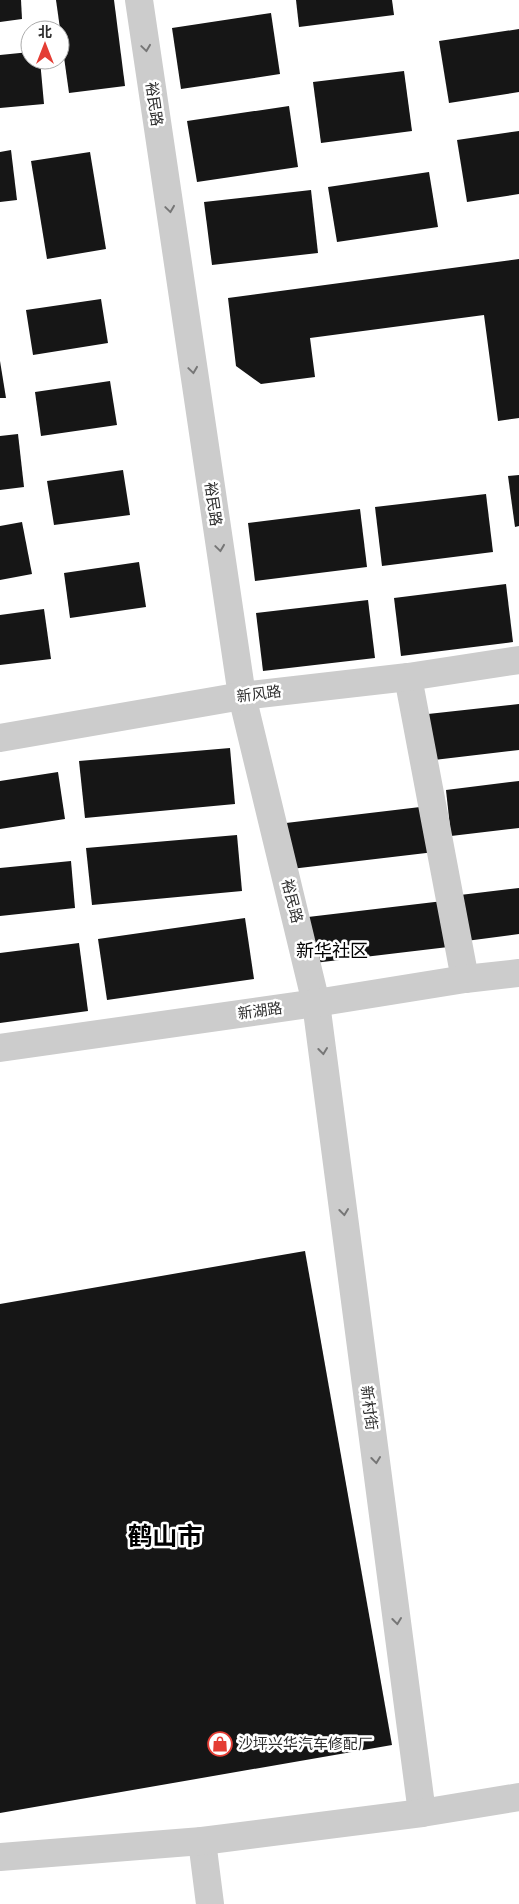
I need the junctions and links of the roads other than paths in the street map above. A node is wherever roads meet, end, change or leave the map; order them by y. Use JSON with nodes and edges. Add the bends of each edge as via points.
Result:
{"nodes":[{"id":1,"x":139,"y":0,"type":"edge"},
{"id":2,"x":519,"y":660,"type":"edge"},
{"id":3,"x":408,"y":677,"type":"junction"},
{"id":4,"x":242,"y":696,"type":"junction"},
{"id":5,"x":0,"y":738,"type":"edge"},
{"id":6,"x":519,"y":973,"type":"edge"},
{"id":7,"x":465,"y":979,"type":"junction"},
{"id":8,"x":316,"y":1003,"type":"junction"},
{"id":9,"x":0,"y":1048,"type":"edge"},
{"id":10,"x":519,"y":1797,"type":"edge"},
{"id":11,"x":422,"y":1813,"type":"junction"},
{"id":12,"x":202,"y":1841,"type":"junction"},
{"id":13,"x":0,"y":1857,"type":"edge"},
{"id":14,"x":210,"y":1904,"type":"edge"}],
"edges":[{"from":1,"to":4,"type":"street","name":"裕民路","one_way":true},
{"from":2,"to":3,"type":"street","name":"新风路"},
{"from":3,"to":4,"type":"street","name":"新风路"},
{"from":3,"to":7,"type":"street"},
{"from":4,"to":5,"type":"street","name":"新风路"},
{"from":4,"to":8,"type":"street","name":"裕民路"},
{"from":6,"to":7,"type":"street","name":"新湖路"},
{"from":7,"to":8,"type":"street","name":"新湖路"},
{"from":8,"to":9,"type":"street","name":"新湖路"},
{"from":8,"to":11,"type":"street","name":"新村街","one_way":true},
{"from":10,"to":11,"type":"street"},
{"from":11,"to":12,"type":"street"},
{"from":12,"to":13,"type":"street"},
{"from":12,"to":14,"type":"street"}]}
